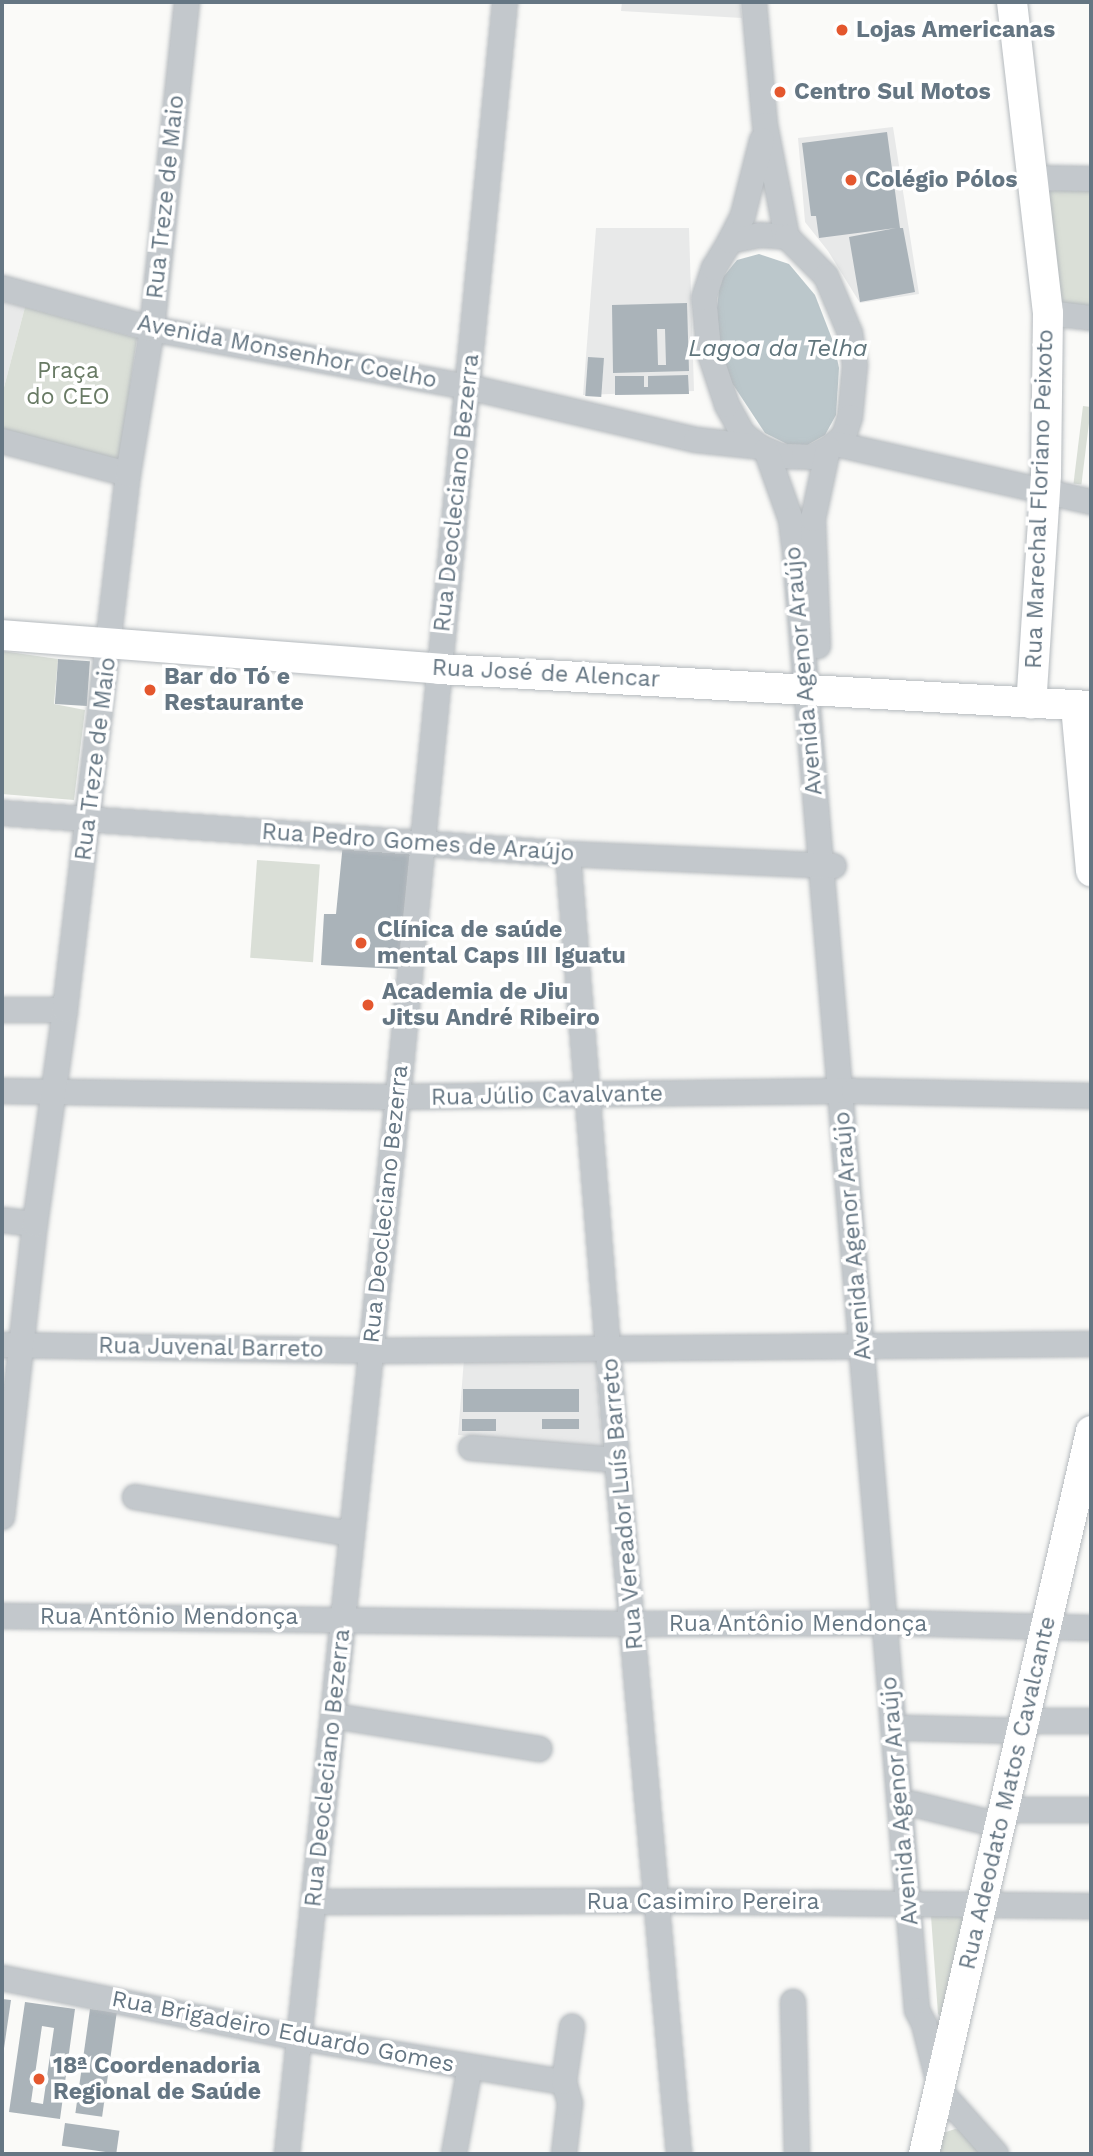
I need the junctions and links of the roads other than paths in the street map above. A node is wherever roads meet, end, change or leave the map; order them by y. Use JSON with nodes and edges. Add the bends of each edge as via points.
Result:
{"nodes":[{"id":1,"x":187,"y":2,"type":"edge"},
{"id":2,"x":505,"y":2,"type":"edge"},
{"id":3,"x":754,"y":2,"type":"edge"},
{"id":4,"x":1012,"y":2,"type":"edge"},
{"id":5,"x":765,"y":125,"type":"junction"},
{"id":6,"x":1032,"y":178,"type":"junction"},
{"id":7,"x":1091,"y":179,"type":"edge"},
{"id":8,"x":787,"y":237,"type":"junction"},
{"id":9,"x":730,"y":242,"type":"junction"},
{"id":10,"x":2,"y":288,"type":"edge"},
{"id":11,"x":1048,"y":313,"type":"junction"},
{"id":12,"x":1091,"y":318,"type":"edge"},
{"id":13,"x":152,"y":329,"type":"junction"},
{"id":14,"x":468,"y":387,"type":"junction"},
{"id":15,"x":728,"y":408,"type":"junction"},
{"id":16,"x":696,"y":440,"type":"junction"},
{"id":17,"x":2,"y":441,"type":"edge"},
{"id":18,"x":832,"y":447,"type":"junction"},
{"id":19,"x":763,"y":449,"type":"junction"},
{"id":20,"x":128,"y":474,"type":"junction"},
{"id":21,"x":1045,"y":494,"type":"junction"},
{"id":22,"x":1091,"y":502,"type":"edge"},
{"id":23,"x":2,"y":635,"type":"edge"},
{"id":24,"x":110,"y":642,"type":"junction"},
{"id":25,"x":439,"y":669,"type":"junction"},
{"id":26,"x":813,"y":689,"type":"junction"},
{"id":27,"x":1031,"y":704,"type":"junction"},
{"id":28,"x":1084,"y":706,"type":"edge"},
{"id":29,"x":2,"y":813,"type":"edge"},
{"id":30,"x":89,"y":820,"type":"junction"},
{"id":31,"x":423,"y":843,"type":"junction"},
{"id":32,"x":568,"y":854,"type":"junction"},
{"id":33,"x":828,"y":866,"type":"junction"},
{"id":34,"x":1091,"y":871,"type":"edge"},
{"id":35,"x":2,"y":1010,"type":"edge"},
{"id":36,"x":65,"y":1010,"type":"junction"},
{"id":37,"x":2,"y":1091,"type":"edge"},
{"id":38,"x":54,"y":1091,"type":"junction"},
{"id":39,"x":848,"y":1092,"type":"junction"},
{"id":40,"x":586,"y":1096,"type":"junction"},
{"id":41,"x":1091,"y":1096,"type":"edge"},
{"id":42,"x":398,"y":1097,"type":"junction"},
{"id":43,"x":2,"y":1220,"type":"edge"},
{"id":44,"x":35,"y":1224,"type":"junction"},
{"id":45,"x":1091,"y":1344,"type":"edge"},
{"id":46,"x":11,"y":1345,"type":"edge"},
{"id":47,"x":868,"y":1345,"type":"junction"},
{"id":48,"x":609,"y":1346,"type":"junction"},
{"id":49,"x":370,"y":1351,"type":"junction"},
{"id":50,"x":1090,"y":1445,"type":"edge"},
{"id":51,"x":471,"y":1448,"type":"dead end"},
{"id":52,"x":617,"y":1460,"type":"junction"},
{"id":53,"x":135,"y":1497,"type":"dead end"},
{"id":54,"x":2,"y":1517,"type":"edge"},
{"id":55,"x":352,"y":1534,"type":"junction"},
{"id":56,"x":2,"y":1616,"type":"edge"},
{"id":57,"x":342,"y":1618,"type":"junction"},
{"id":58,"x":633,"y":1623,"type":"junction"},
{"id":59,"x":891,"y":1624,"type":"junction"},
{"id":60,"x":1044,"y":1627,"type":"junction"},
{"id":61,"x":1091,"y":1628,"type":"edge"},
{"id":62,"x":334,"y":1716,"type":"junction"},
{"id":63,"x":1091,"y":1721,"type":"edge"},
{"id":64,"x":1022,"y":1726,"type":"junction"},
{"id":65,"x":907,"y":1728,"type":"junction"},
{"id":66,"x":540,"y":1749,"type":"dead end"},
{"id":67,"x":914,"y":1804,"type":"junction"},
{"id":68,"x":1091,"y":1810,"type":"edge"},
{"id":69,"x":1001,"y":1817,"type":"junction"},
{"id":70,"x":658,"y":1901,"type":"junction"},
{"id":71,"x":314,"y":1902,"type":"junction"},
{"id":72,"x":917,"y":1903,"type":"junction"},
{"id":73,"x":982,"y":1904,"type":"junction"},
{"id":74,"x":1091,"y":1906,"type":"edge"},
{"id":75,"x":2,"y":1978,"type":"edge"},
{"id":76,"x":793,"y":2002,"type":"dead end"},
{"id":77,"x":572,"y":2027,"type":"dead end"},
{"id":78,"x":300,"y":2038,"type":"junction"},
{"id":79,"x":470,"y":2067,"type":"junction"},
{"id":80,"x":564,"y":2082,"type":"junction"},
{"id":81,"x":941,"y":2092,"type":"junction"},
{"id":82,"x":287,"y":2154,"type":"edge"},
{"id":83,"x":454,"y":2154,"type":"edge"},
{"id":84,"x":564,"y":2154,"type":"edge"},
{"id":85,"x":679,"y":2154,"type":"edge"},
{"id":86,"x":797,"y":2154,"type":"edge"},
{"id":87,"x":924,"y":2154,"type":"edge"},
{"id":88,"x":996,"y":2154,"type":"edge"}],
"edges":[{"from":1,"to":13,"type":"street","name":"Rua Treze de Maio"},
{"from":2,"to":14,"type":"street","name":"Rua Deocleciano Bezerra"},
{"from":3,"to":5,"type":"street","name":"Avenida Agenor Araújo"},
{"from":4,"to":6,"type":"main road","name":"Rua Marechal Floriano Peixoto"},
{"from":5,"to":8,"type":"street","name":"Avenida Agenor Araújo"},
{"from":5,"to":9,"type":"street","name":"Avenida Agenor Araújo","via":[[743,215]]},
{"from":6,"to":7,"type":"street"},
{"from":6,"to":11,"type":"main road","name":"Rua Marechal Floriano Peixoto"},
{"from":8,"to":9,"type":"street"},
{"from":8,"to":18,"type":"street","name":"Avenida Agenor Araújo","via":[[826,276],[850,334],[855,365],[853,398],[844,436]]},
{"from":9,"to":15,"type":"street","name":"Avenida Agenor Araújo","via":[[714,268],[704,298],[709,351]]},
{"from":10,"to":13,"type":"street","name":"Avenida Monsenhor Coelho"},
{"from":11,"to":12,"type":"street"},
{"from":11,"to":21,"type":"main road","name":"Rua Marechal Floriano Peixoto"},
{"from":13,"to":14,"type":"street","name":"Avenida Monsenhor Coelho"},
{"from":13,"to":20,"type":"street","name":"Rua Treze de Maio"},
{"from":14,"to":16,"type":"street","name":"Avenida Monsenhor Coelho"},
{"from":14,"to":25,"type":"street","name":"Rua Deocleciano Bezerra"},
{"from":15,"to":16,"type":"street","via":[[714,430]]},
{"from":15,"to":19,"type":"street","name":"Avenida Agenor Araújo","via":[[743,434]]},
{"from":16,"to":19,"type":"street","name":"Avenida Monsenhor Coelho"},
{"from":17,"to":20,"type":"street"},
{"from":18,"to":19,"type":"street","via":[[797,458]]},
{"from":18,"to":21,"type":"street"},
{"from":18,"to":26,"type":"street","name":"Avenida Agenor Araújo","via":[[813,519]]},
{"from":19,"to":26,"type":"street","name":"Avenida Agenor Araújo","via":[[791,520]]},
{"from":20,"to":24,"type":"street","name":"Rua Treze de Maio"},
{"from":21,"to":22,"type":"street"},
{"from":21,"to":27,"type":"main road","name":"Rua Marechal Floriano Peixoto"},
{"from":23,"to":24,"type":"main road","name":"Rua José de Alencar"},
{"from":24,"to":25,"type":"main road","name":"Rua José de Alencar"},
{"from":24,"to":30,"type":"street","name":"Rua Treze de Maio"},
{"from":25,"to":26,"type":"main road","name":"Rua José de Alencar"},
{"from":25,"to":31,"type":"street","name":"Rua Deocleciano Bezerra"},
{"from":26,"to":27,"type":"main road","name":"Rua José de Alencar"},
{"from":26,"to":33,"type":"street","name":"Avenida Agenor Araújo"},
{"from":27,"to":28,"type":"main road","name":"Rua José de Alencar"},
{"from":28,"to":34,"type":"main road"},
{"from":29,"to":30,"type":"street","name":"Rua Pedro Gomes de Araújo"},
{"from":30,"to":31,"type":"street","name":"Rua Pedro Gomes de Araújo"},
{"from":30,"to":36,"type":"street","name":"Rua Treze de Maio"},
{"from":31,"to":32,"type":"street","name":"Rua Pedro Gomes de Araújo"},
{"from":31,"to":42,"type":"street","name":"Rua Deocleciano Bezerra"},
{"from":32,"to":33,"type":"street","name":"Rua Pedro Gomes de Araújo"},
{"from":32,"to":40,"type":"street","name":"Rua Vereador Luís Barreto"},
{"from":33,"to":39,"type":"street","name":"Avenida Agenor Araújo"},
{"from":35,"to":36,"type":"street"},
{"from":36,"to":38,"type":"street","name":"Rua Treze de Maio"},
{"from":37,"to":38,"type":"street","name":"Rua Júlio Cavalvante"},
{"from":38,"to":42,"type":"street","name":"Rua Júlio Cavalvante"},
{"from":38,"to":44,"type":"street","name":"Rua Treze de Maio"},
{"from":39,"to":40,"type":"street","name":"Rua Júlio Cavalvante"},
{"from":39,"to":41,"type":"street","name":"Rua Júlio Cavalvante"},
{"from":39,"to":47,"type":"street","name":"Avenida Agenor Araújo"},
{"from":40,"to":42,"type":"street","name":"Rua Júlio Cavalvante"},
{"from":40,"to":48,"type":"street","name":"Rua Vereador Luís Barreto"},
{"from":42,"to":49,"type":"street","name":"Rua Deocleciano Bezerra"},
{"from":43,"to":44,"type":"street"},
{"from":44,"to":46,"type":"street","name":"Rua Treze de Maio"},
{"from":45,"to":47,"type":"street","name":"Rua Juvenal Barreto"},
{"from":46,"to":49,"type":"street","name":"Rua Juvenal Barreto"},
{"from":46,"to":54,"type":"street","name":"Rua Treze de Maio"},
{"from":47,"to":48,"type":"street","name":"Rua Juvenal Barreto"},
{"from":47,"to":59,"type":"street","name":"Avenida Agenor Araújo"},
{"from":48,"to":49,"type":"street","name":"Rua Juvenal Barreto"},
{"from":48,"to":52,"type":"street","name":"Rua Vereador Luís Barreto"},
{"from":49,"to":55,"type":"street","name":"Rua Deocleciano Bezerra"},
{"from":50,"to":60,"type":"main road","name":"Rua Adeodato Matos Cavalcante"},
{"from":51,"to":52,"type":"street"},
{"from":52,"to":58,"type":"street","name":"Rua Vereador Luís Barreto"},
{"from":53,"to":55,"type":"street"},
{"from":55,"to":57,"type":"street","name":"Rua Deocleciano Bezerra"},
{"from":56,"to":57,"type":"street","name":"Rua Antônio Mendonça"},
{"from":57,"to":58,"type":"street","name":"Rua Antônio Mendonça"},
{"from":57,"to":62,"type":"street","name":"Rua Deocleciano Bezerra"},
{"from":58,"to":59,"type":"street","name":"Rua Antônio Mendonça"},
{"from":58,"to":70,"type":"street","name":"Rua Vereador Luís Barreto"},
{"from":59,"to":60,"type":"street","name":"Rua Antônio Mendonça"},
{"from":59,"to":65,"type":"street","name":"Avenida Agenor Araújo"},
{"from":59,"to":72,"type":"street","name":"Avenida Agenor Araújo"},
{"from":60,"to":61,"type":"street","name":"Rua Antônio Mendonça"},
{"from":60,"to":64,"type":"main road","name":"Rua Adeodato Matos Cavalcante"},
{"from":62,"to":66,"type":"street"},
{"from":62,"to":71,"type":"street","name":"Rua Deocleciano Bezerra"},
{"from":63,"to":64,"type":"street"},
{"from":64,"to":65,"type":"street"},
{"from":64,"to":69,"type":"main road","name":"Rua Adeodato Matos Cavalcante"},
{"from":65,"to":67,"type":"street","name":"Avenida Agenor Araújo"},
{"from":67,"to":69,"type":"street"},
{"from":67,"to":72,"type":"street","name":"Avenida Agenor Araújo"},
{"from":68,"to":69,"type":"street"},
{"from":69,"to":73,"type":"main road","name":"Rua Adeodato Matos Cavalcante"},
{"from":70,"to":71,"type":"street","name":"Rua Casimiro Pereira"},
{"from":70,"to":72,"type":"street","name":"Rua Casimiro Pereira"},
{"from":70,"to":85,"type":"street","name":"Rua Vereador Luís Barreto"},
{"from":71,"to":78,"type":"street","name":"Rua Deocleciano Bezerra"},
{"from":72,"to":73,"type":"street","name":"Rua Casimiro Pereira"},
{"from":72,"to":81,"type":"street","name":"Avenida Agenor Araújo","via":[[928,2009],[924,2024]]},
{"from":73,"to":74,"type":"street","name":"Rua Casimiro Pereira"},
{"from":73,"to":81,"type":"main road","name":"Rua Adeodato Matos Cavalcante"},
{"from":75,"to":78,"type":"street","name":"Rua Brigadeiro Eduardo Gomes"},
{"from":76,"to":86,"type":"street"},
{"from":77,"to":80,"type":"street"},
{"from":78,"to":79,"type":"street","name":"Rua Brigadeiro Eduardo Gomes"},
{"from":78,"to":82,"type":"street","name":"Rua Deocleciano Bezerra"},
{"from":79,"to":80,"type":"street","name":"Rua Brigadeiro Eduardo Gomes"},
{"from":79,"to":83,"type":"street"},
{"from":80,"to":84,"type":"street","via":[[570,2103]]},
{"from":81,"to":87,"type":"main road","name":"Rua Adeodato Matos Cavalcante"},
{"from":81,"to":88,"type":"street","name":"Avenida Agenor Araújo"}]}
